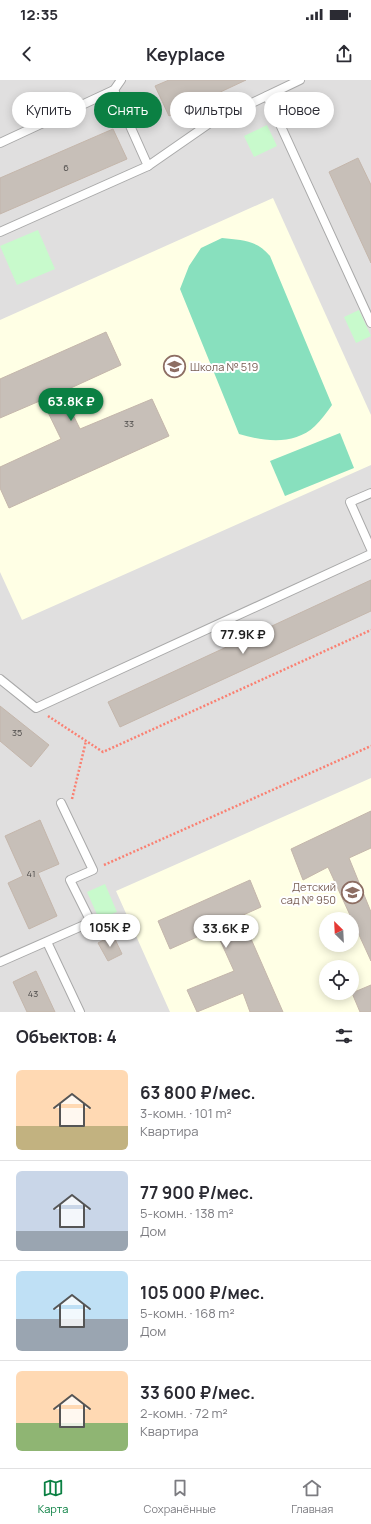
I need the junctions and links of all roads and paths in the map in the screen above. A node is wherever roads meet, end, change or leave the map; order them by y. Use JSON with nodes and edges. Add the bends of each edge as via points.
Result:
{"nodes":[{"id":1,"x":121,"y":80,"type":"edge"},
{"id":2,"x":300,"y":80,"type":"edge"},
{"id":3,"x":114,"y":90,"type":"junction"},
{"id":4,"x":275,"y":92,"type":"edge"},
{"id":5,"x":264,"y":97,"type":"edge"},
{"id":6,"x":282,"y":128,"type":"edge"},
{"id":7,"x":0,"y":143,"type":"edge"},
{"id":8,"x":148,"y":166,"type":"junction"},
{"id":9,"x":0,"y":232,"type":"edge"},
{"id":10,"x":371,"y":323,"type":"edge"},
{"id":11,"x":371,"y":493,"type":"edge"},
{"id":12,"x":371,"y":549,"type":"edge"},
{"id":13,"x":371,"y":554,"type":"edge"},
{"id":14,"x":371,"y":630,"type":"edge"},
{"id":15,"x":0,"y":679,"type":"edge"},
{"id":16,"x":36,"y":708,"type":"junction"},
{"id":17,"x":86,"y":741,"type":"junction"},
{"id":18,"x":371,"y":746,"type":"edge"},
{"id":19,"x":61,"y":803,"type":"dead end"},
{"id":20,"x":68,"y":818,"type":"junction"},
{"id":21,"x":93,"y":870,"type":"junction"},
{"id":22,"x":47,"y":942,"type":"junction"},
{"id":23,"x":0,"y":962,"type":"edge"},
{"id":24,"x":80,"y":1012,"type":"edge"}],
"edges":[{"from":1,"to":3,"type":"lane"},
{"from":2,"to":4,"type":"lane"},
{"from":3,"to":7,"type":"lane"},
{"from":3,"to":8,"type":"lane"},
{"from":5,"to":8,"type":"lane","via":[[210,123]]},
{"from":6,"to":10,"type":"lane"},
{"from":8,"to":9,"type":"lane"},
{"from":11,"to":12,"type":"lane","via":[[350,502]]},
{"from":13,"to":16,"type":"lane"},
{"from":14,"to":17,"type":"path","via":[[104,752]]},
{"from":15,"to":16,"type":"lane"},
{"from":16,"to":17,"type":"path"},
{"from":17,"to":20,"type":"path"},
{"from":18,"to":21,"type":"path"},
{"from":19,"to":20,"type":"lane"},
{"from":20,"to":21,"type":"lane"},
{"from":21,"to":22,"type":"lane","via":[[70,880],[91,922]]},
{"from":22,"to":23,"type":"lane"},
{"from":22,"to":24,"type":"lane"}]}
